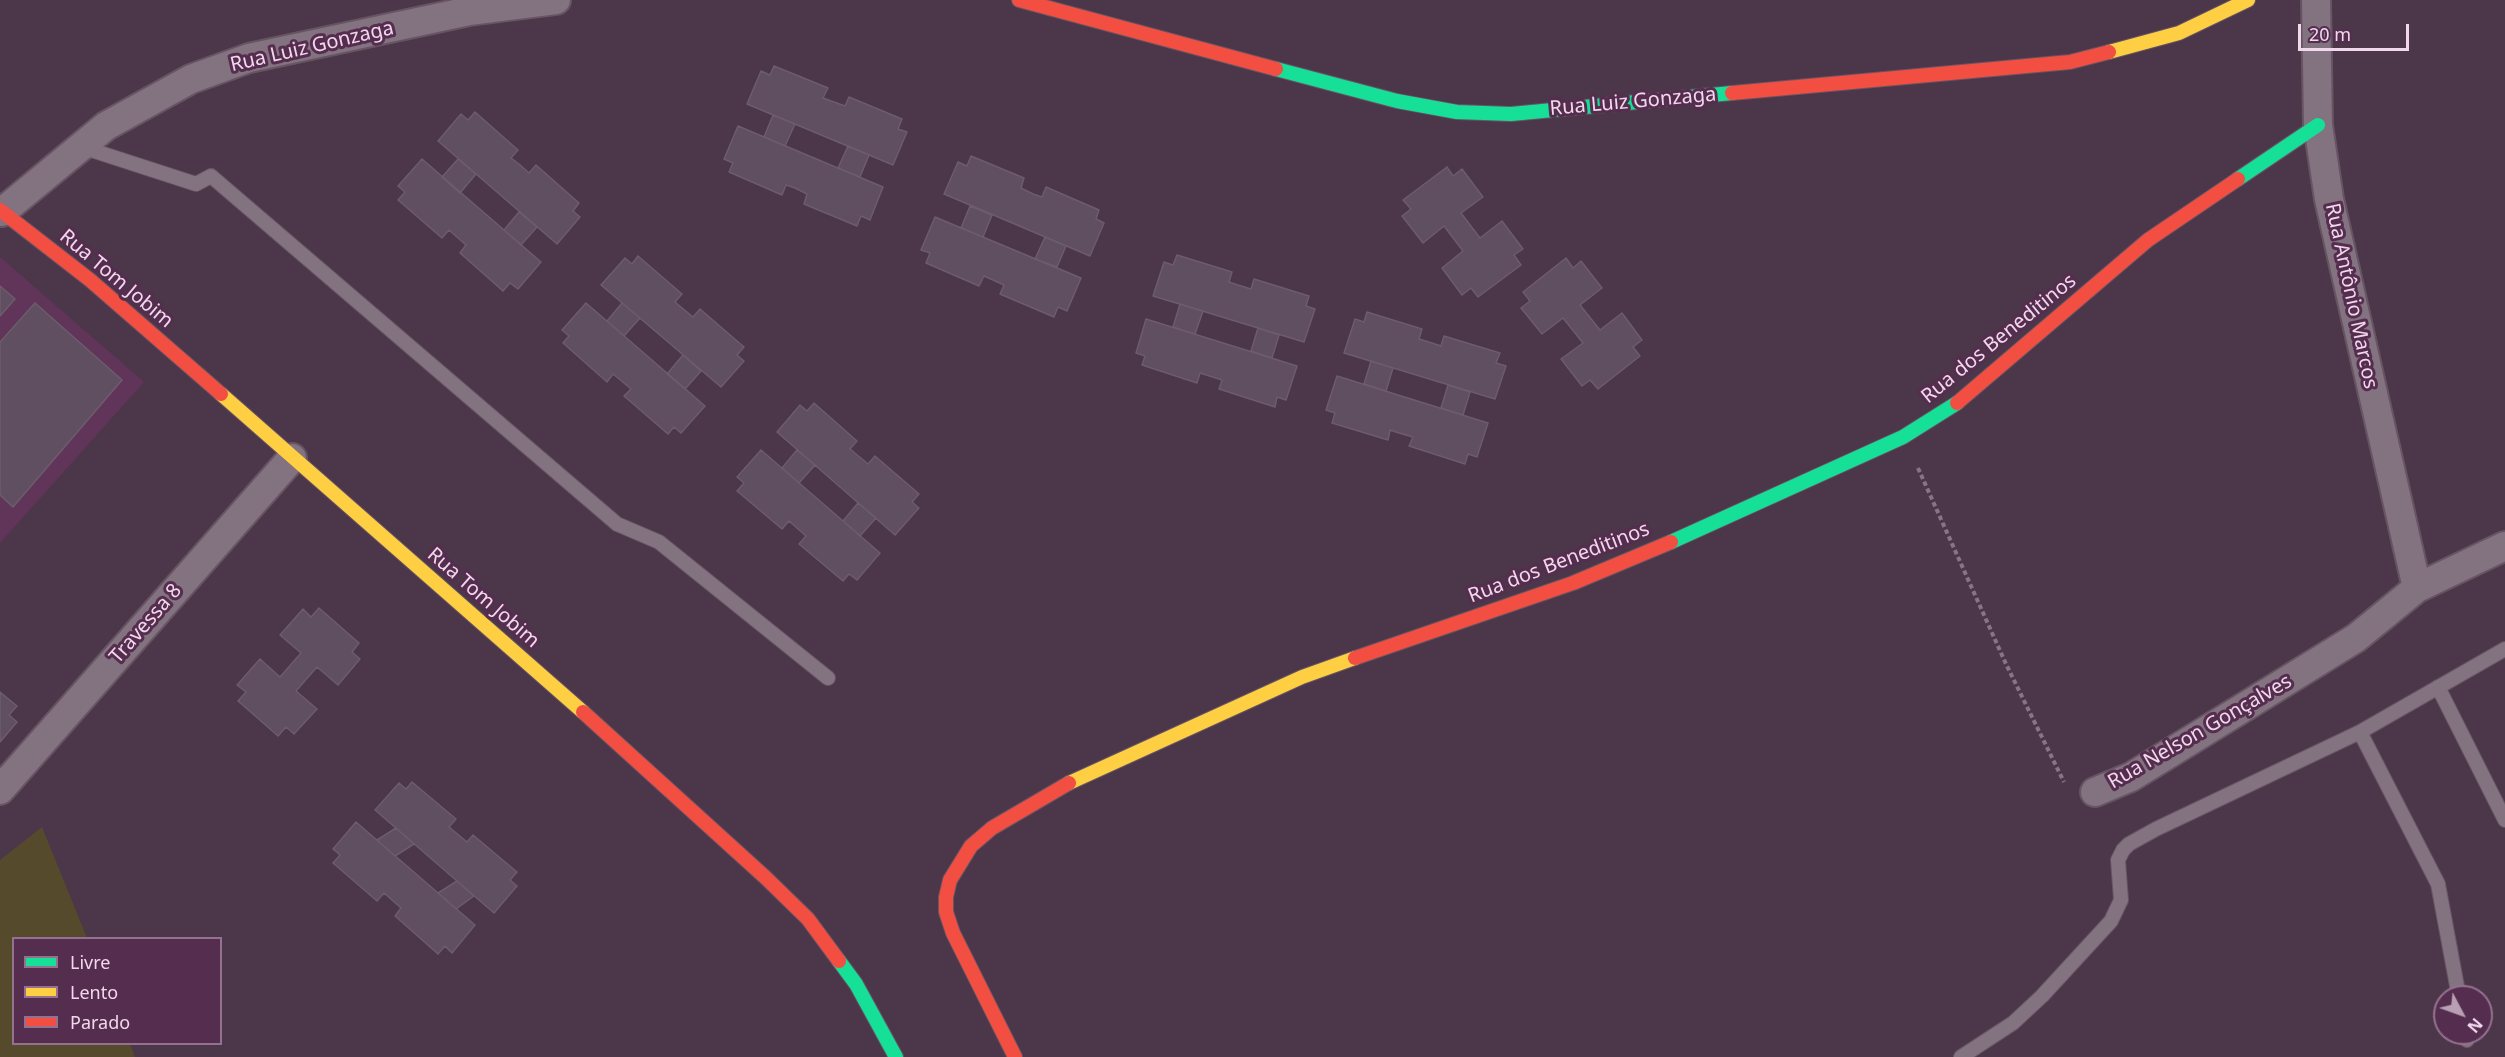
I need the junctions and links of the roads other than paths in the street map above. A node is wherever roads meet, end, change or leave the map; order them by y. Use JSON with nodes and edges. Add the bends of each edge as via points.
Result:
{"nodes":[{"id":1,"x":556,"y":0,"type":"edge"},
{"id":2,"x":1019,"y":0,"type":"edge"},
{"id":3,"x":2248,"y":0,"type":"edge"},
{"id":4,"x":2316,"y":0,"type":"edge"},
{"id":5,"x":2318,"y":125,"type":"junction"},
{"id":6,"x":82,"y":147,"type":"junction"},
{"id":7,"x":1,"y":211,"type":"edge"},
{"id":8,"x":292,"y":458,"type":"junction"},
{"id":9,"x":2505,"y":546,"type":"edge"},
{"id":10,"x":2417,"y":588,"type":"junction"},
{"id":11,"x":2505,"y":649,"type":"edge"},
{"id":12,"x":828,"y":678,"type":"dead end"},
{"id":13,"x":2438,"y":687,"type":"junction"},
{"id":14,"x":2360,"y":732,"type":"junction"},
{"id":15,"x":0,"y":790,"type":"edge"},
{"id":16,"x":2095,"y":792,"type":"road end"},
{"id":17,"x":2505,"y":820,"type":"edge"},
{"id":18,"x":2457,"y":985,"type":"edge"},
{"id":19,"x":896,"y":1057,"type":"edge"},
{"id":20,"x":1015,"y":1057,"type":"edge"},
{"id":21,"x":1960,"y":1057,"type":"edge"}],
"edges":[{"from":1,"to":6,"type":"street","name":"Rua Luiz Gonzaga","via":[[469,11],[249,58],[191,79],[106,126]]},
{"from":2,"to":3,"type":"street","name":"Rua Luiz Gonzaga","via":[[1397,101],[1457,112],[1511,114],[2070,62],[2179,33]]},
{"from":4,"to":5,"type":"street","name":"Rua Antônio Marcos"},
{"from":5,"to":10,"type":"street","name":"Rua Antônio Marcos","via":[[2331,210]]},
{"from":5,"to":20,"type":"street","name":"Rua dos Beneditinos","via":[[2148,240],[1959,402],[1903,437],[1573,583],[1302,677],[1079,777],[992,828],[958,864],[950,880],[946,912]]},
{"from":6,"to":7,"type":"street","name":"Rua Luiz Gonzaga"},
{"from":6,"to":12,"type":"lane","via":[[196,184],[211,176],[617,524],[659,542]]},
{"from":7,"to":8,"type":"street","name":"Rua Tom Jobim","via":[[90,280]]},
{"from":8,"to":15,"type":"street","name":"Travessa 8"},
{"from":8,"to":19,"type":"street","name":"Rua Tom Jobim","via":[[523,658],[808,919],[856,984]]},
{"from":9,"to":10,"type":"street","name":"Rua Nelson Gonçalves"},
{"from":10,"to":16,"type":"street","name":"Rua Nelson Gonçalves","via":[[2356,638],[2131,777]]},
{"from":11,"to":13,"type":"lane"},
{"from":13,"to":14,"type":"lane"},
{"from":13,"to":17,"type":"lane"},
{"from":14,"to":18,"type":"lane","via":[[2438,884]]},
{"from":14,"to":21,"type":"lane","via":[[2129,844],[2118,860],[2121,900],[2111,921],[2013,1023]]}]}
